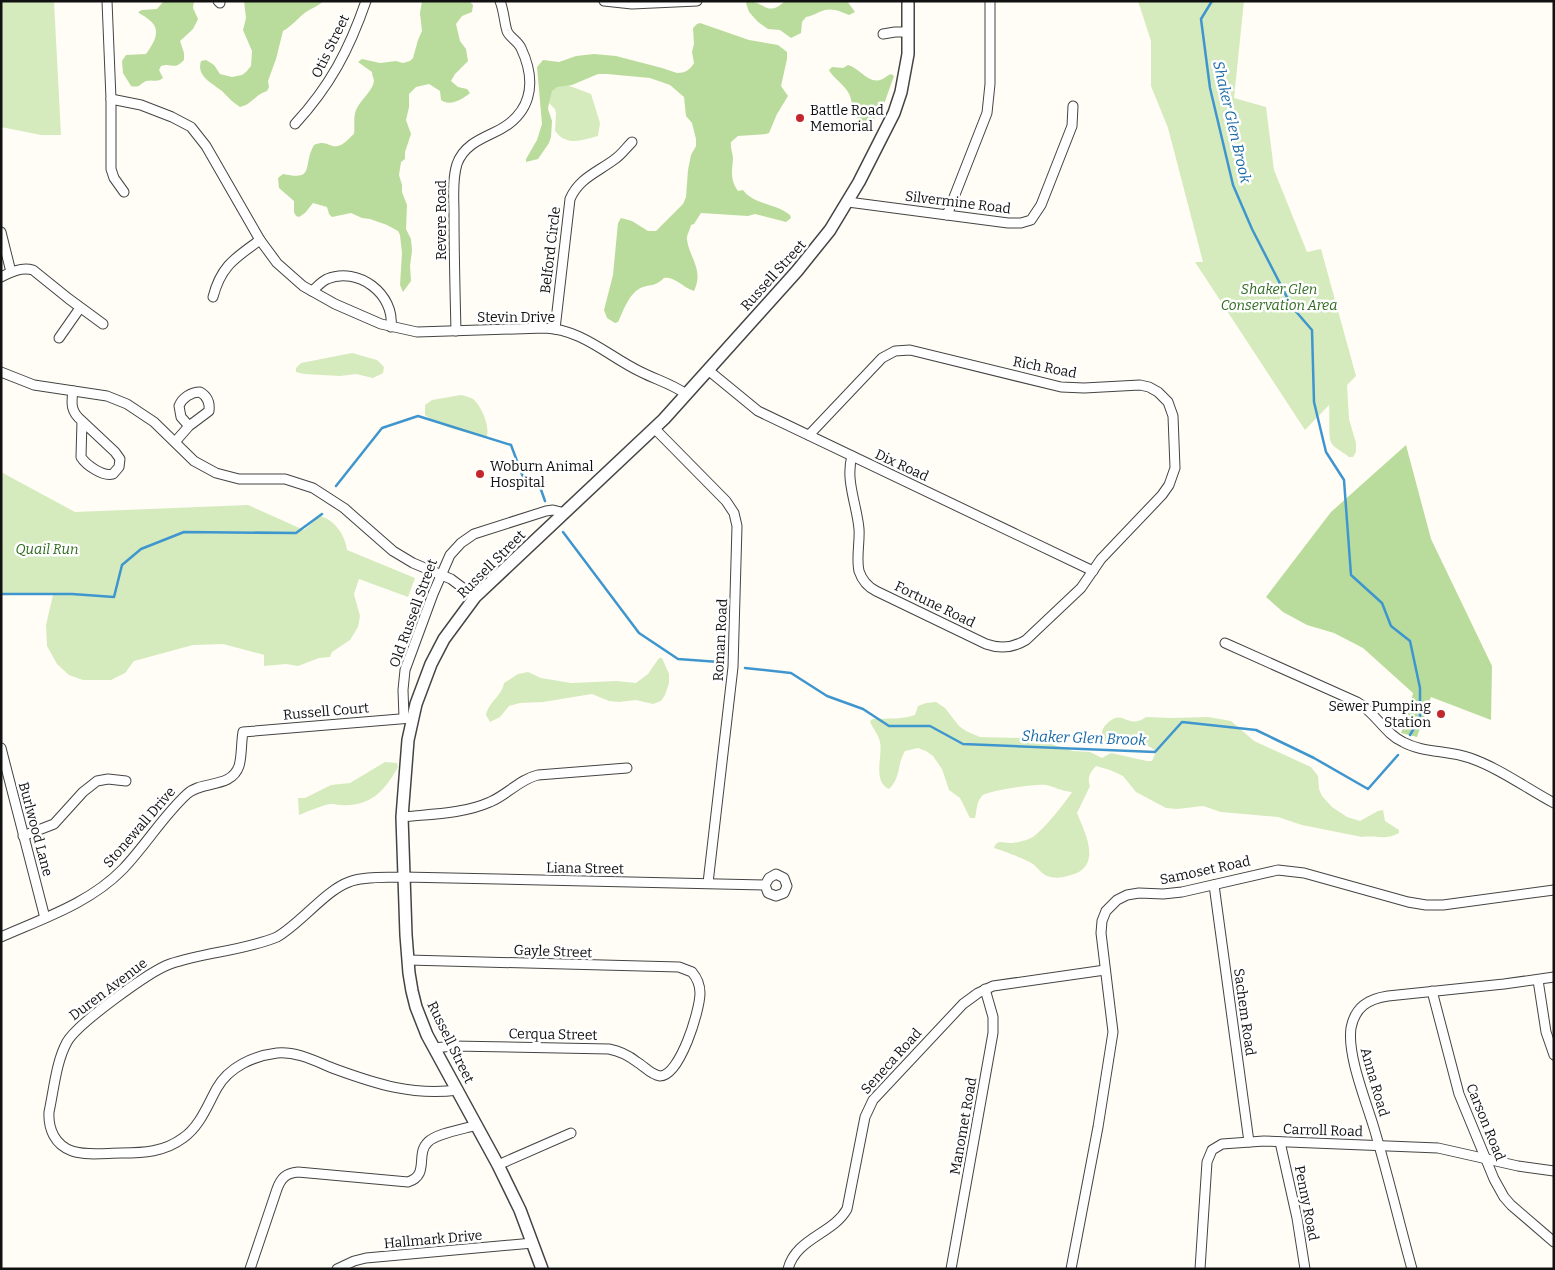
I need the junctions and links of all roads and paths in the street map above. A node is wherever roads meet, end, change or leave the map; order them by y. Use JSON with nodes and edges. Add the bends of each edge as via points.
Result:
{"nodes":[{"id":1,"x":108,"y":1,"type":"edge"},
{"id":2,"x":366,"y":1,"type":"edge"},
{"id":3,"x":500,"y":1,"type":"edge"},
{"id":4,"x":604,"y":1,"type":"edge"},
{"id":5,"x":697,"y":1,"type":"edge"},
{"id":6,"x":908,"y":1,"type":"edge"},
{"id":7,"x":990,"y":1,"type":"edge"},
{"id":8,"x":908,"y":32,"type":"junction"},
{"id":9,"x":883,"y":34,"type":"dead end"},
{"id":10,"x":111,"y":99,"type":"junction"},
{"id":11,"x":1073,"y":106,"type":"dead end"},
{"id":12,"x":294,"y":124,"type":"dead end"},
{"id":13,"x":632,"y":142,"type":"dead end"},
{"id":14,"x":124,"y":192,"type":"dead end"},
{"id":15,"x":848,"y":202,"type":"junction"},
{"id":16,"x":947,"y":214,"type":"junction"},
{"id":17,"x":1,"y":232,"type":"edge"},
{"id":18,"x":260,"y":240,"type":"junction"},
{"id":19,"x":11,"y":272,"type":"junction"},
{"id":20,"x":1,"y":277,"type":"edge"},
{"id":21,"x":312,"y":291,"type":"junction"},
{"id":22,"x":212,"y":297,"type":"dead end"},
{"id":23,"x":80,"y":308,"type":"junction"},
{"id":24,"x":103,"y":324,"type":"dead end"},
{"id":25,"x":391,"y":327,"type":"junction"},
{"id":26,"x":555,"y":328,"type":"junction"},
{"id":27,"x":456,"y":331,"type":"junction"},
{"id":28,"x":59,"y":338,"type":"dead end"},
{"id":29,"x":708,"y":370,"type":"junction"},
{"id":30,"x":1,"y":372,"type":"edge"},
{"id":31,"x":73,"y":391,"type":"junction"},
{"id":32,"x":686,"y":394,"type":"junction"},
{"id":33,"x":82,"y":421,"type":"junction"},
{"id":34,"x":189,"y":426,"type":"dead end"},
{"id":35,"x":655,"y":429,"type":"junction"},
{"id":36,"x":809,"y":435,"type":"junction"},
{"id":37,"x":174,"y":442,"type":"junction"},
{"id":38,"x":852,"y":456,"type":"junction"},
{"id":39,"x":565,"y":513,"type":"junction"},
{"id":40,"x":1093,"y":571,"type":"junction"},
{"id":41,"x":441,"y":574,"type":"junction"},
{"id":42,"x":476,"y":597,"type":"junction"},
{"id":43,"x":1225,"y":643,"type":"dead end"},
{"id":44,"x":408,"y":718,"type":"junction"},
{"id":45,"x":243,"y":732,"type":"joint"},
{"id":46,"x":1,"y":748,"type":"edge"},
{"id":47,"x":627,"y":768,"type":"dead end"},
{"id":48,"x":126,"y":781,"type":"dead end"},
{"id":49,"x":1554,"y":803,"type":"edge"},
{"id":50,"x":402,"y":817,"type":"junction"},
{"id":51,"x":24,"y":836,"type":"junction"},
{"id":52,"x":403,"y":877,"type":"junction"},
{"id":53,"x":708,"y":883,"type":"junction"},
{"id":54,"x":765,"y":885,"type":"dead end"},
{"id":55,"x":1214,"y":885,"type":"junction"},
{"id":56,"x":1554,"y":890,"type":"edge"},
{"id":57,"x":45,"y":918,"type":"junction"},
{"id":58,"x":1,"y":937,"type":"edge"},
{"id":59,"x":408,"y":960,"type":"junction"},
{"id":60,"x":1106,"y":970,"type":"junction"},
{"id":61,"x":1554,"y":977,"type":"edge"},
{"id":62,"x":1538,"y":980,"type":"junction"},
{"id":63,"x":985,"y":989,"type":"junction"},
{"id":64,"x":1432,"y":991,"type":"junction"},
{"id":65,"x":435,"y":1048,"type":"junction"},
{"id":66,"x":1554,"y":1055,"type":"edge"},
{"id":67,"x":663,"y":1076,"type":"joint"},
{"id":68,"x":458,"y":1090,"type":"junction"},
{"id":69,"x":477,"y":1125,"type":"junction"},
{"id":70,"x":571,"y":1133,"type":"dead end"},
{"id":71,"x":1249,"y":1142,"type":"junction"},
{"id":72,"x":1280,"y":1142,"type":"junction"},
{"id":73,"x":1379,"y":1146,"type":"junction"},
{"id":74,"x":1485,"y":1158,"type":"junction"},
{"id":75,"x":498,"y":1165,"type":"junction"},
{"id":76,"x":1554,"y":1170,"type":"edge"},
{"id":77,"x":1554,"y":1242,"type":"edge"},
{"id":78,"x":533,"y":1243,"type":"junction"},
{"id":79,"x":250,"y":1269,"type":"edge"},
{"id":80,"x":336,"y":1269,"type":"edge"},
{"id":81,"x":542,"y":1269,"type":"edge"},
{"id":82,"x":788,"y":1269,"type":"edge"},
{"id":83,"x":951,"y":1269,"type":"edge"},
{"id":84,"x":1071,"y":1269,"type":"edge"},
{"id":85,"x":1200,"y":1269,"type":"edge"},
{"id":86,"x":1305,"y":1269,"type":"edge"},
{"id":87,"x":1412,"y":1269,"type":"edge"}],
"edges":[{"from":1,"to":10,"type":"street"},
{"from":2,"to":12,"type":"street","name":"Otis Street","via":[[336,71],[315,102]]},
{"from":3,"to":27,"type":"street","name":"Revere Road","via":[[507,33],[520,45],[528,66],[530,88],[525,104],[514,119],[470,146],[456,168]]},
{"from":4,"to":5,"type":"street","via":[[632,4]]},
{"from":6,"to":8,"type":"street","name":"Russell Street"},
{"from":7,"to":16,"type":"street","via":[[987,113]]},
{"from":8,"to":9,"type":"street"},
{"from":8,"to":15,"type":"street","name":"Russell Street","via":[[900,97]]},
{"from":10,"to":14,"type":"street","via":[[111,169]]},
{"from":10,"to":18,"type":"street","name":"Stevin Drive","via":[[141,105],[191,127],[211,154]]},
{"from":11,"to":16,"type":"street","name":"Silvermine Road","via":[[1071,129],[1034,217],[1008,223]]},
{"from":13,"to":26,"type":"street","name":"Belford Circle","via":[[616,159],[582,182],[570,199]]},
{"from":15,"to":16,"type":"street","name":"Silvermine Road"},
{"from":15,"to":29,"type":"street","name":"Russell Street","via":[[814,252]]},
{"from":17,"to":19,"type":"street"},
{"from":18,"to":21,"type":"street","name":"Stevin Drive","via":[[283,269]]},
{"from":18,"to":22,"type":"street","via":[[223,270]]},
{"from":19,"to":20,"type":"street"},
{"from":19,"to":23,"type":"street","via":[[33,270]]},
{"from":21,"to":25,"type":"street","name":"Stevin Drive","via":[[351,312]]},
{"from":21,"to":25,"type":"street","via":[[330,278],[360,278],[377,290],[388,304]]},
{"from":23,"to":24,"type":"street"},
{"from":23,"to":28,"type":"street"},
{"from":25,"to":27,"type":"street","name":"Stevin Drive","via":[[417,332]]},
{"from":26,"to":27,"type":"street","name":"Stevin Drive"},
{"from":26,"to":32,"type":"street","name":"Stevin Drive","via":[[590,342]]},
{"from":29,"to":32,"type":"street","name":"Russell Street"},
{"from":29,"to":36,"type":"street","name":"Dix Road","via":[[754,409]]},
{"from":30,"to":31,"type":"street","via":[[34,385]]},
{"from":31,"to":33,"type":"street","via":[[72,408]]},
{"from":31,"to":37,"type":"street","via":[[107,396],[127,404],[149,418]]},
{"from":32,"to":35,"type":"street","name":"Russell Street"},
{"from":33,"to":33,"type":"street","via":[[82,459],[105,474],[113,474],[120,459]]},
{"from":34,"to":37,"type":"street"},
{"from":35,"to":39,"type":"street","name":"Russell Street"},
{"from":35,"to":53,"type":"street","name":"Roman Road","via":[[726,501],[734,512],[737,526],[733,666]]},
{"from":36,"to":38,"type":"street","name":"Dix Road"},
{"from":36,"to":40,"type":"street","name":"Rich Road","via":[[882,358],[900,350],[1061,386],[1140,385],[1154,389],[1165,398],[1173,416],[1174,474],[1162,495]]},
{"from":37,"to":41,"type":"street","via":[[194,461],[216,473],[239,479],[285,479],[313,488],[344,508],[393,551]]},
{"from":38,"to":40,"type":"street","name":"Dix Road"},
{"from":38,"to":40,"type":"street","name":"Fortune Road","via":[[849,470],[858,525],[858,566],[864,581],[876,591],[986,644],[1003,648],[1026,640],[1081,588]]},
{"from":39,"to":41,"type":"street","name":"Old Russell Street","via":[[546,511],[474,534],[460,542]]},
{"from":39,"to":42,"type":"street","name":"Russell Street"},
{"from":41,"to":42,"type":"street"},
{"from":41,"to":44,"type":"street","name":"Old Russell Street","via":[[406,670],[403,690]]},
{"from":42,"to":44,"type":"street","name":"Russell Street","via":[[451,628],[434,658]]},
{"from":43,"to":49,"type":"street","via":[[1357,702],[1402,742],[1472,759]]},
{"from":44,"to":45,"type":"street","name":"Russell Court"},
{"from":44,"to":50,"type":"street","name":"Russell Street"},
{"from":45,"to":57,"type":"street","name":"Stonewall Drive","via":[[240,764],[231,777],[190,791],[110,881],[82,901]]},
{"from":46,"to":51,"type":"street","name":"Burlwood Lane"},
{"from":47,"to":50,"type":"street","via":[[538,775],[477,808]]},
{"from":48,"to":51,"type":"street","via":[[97,781],[54,824]]},
{"from":50,"to":52,"type":"street","name":"Russell Street"},
{"from":51,"to":57,"type":"street","name":"Burlwood Lane"},
{"from":52,"to":53,"type":"street","name":"Liana Street"},
{"from":52,"to":59,"type":"street","name":"Russell Street"},
{"from":52,"to":68,"type":"street","name":"Duren Avenue","via":[[346,883],[288,930],[269,941],[181,961],[154,971],[70,1037],[59,1065],[49,1112],[52,1134],[59,1143],[85,1154],[162,1149],[191,1131],[218,1086],[232,1070],[256,1058],[278,1053],[303,1056],[393,1088],[430,1092]]},
{"from":53,"to":54,"type":"street","name":"Liana Street"},
{"from":55,"to":56,"type":"street","name":"Samoset Road","via":[[1287,870],[1431,906]]},
{"from":55,"to":60,"type":"street","name":"Samoset Road","via":[[1168,894],[1131,894],[1117,900],[1106,911],[1101,925]]},
{"from":55,"to":71,"type":"street","name":"Sachem Road"},
{"from":57,"to":58,"type":"street","name":"Stonewall Drive"},
{"from":59,"to":65,"type":"street","name":"Russell Street","via":[[416,1007]]},
{"from":59,"to":67,"type":"street","name":"Gayle Street","via":[[689,970],[695,975],[700,993],[694,1022],[677,1062]]},
{"from":60,"to":63,"type":"street","name":"Seneca Road"},
{"from":60,"to":84,"type":"street","name":"Samoset Road","via":[[1113,1032]]},
{"from":61,"to":62,"type":"street","name":"Anna Road"},
{"from":62,"to":64,"type":"street","name":"Anna Road"},
{"from":62,"to":66,"type":"street","via":[[1546,1032]]},
{"from":63,"to":82,"type":"street","name":"Seneca Road","via":[[963,1004],[873,1100],[865,1116],[847,1209],[838,1221],[798,1250]]},
{"from":63,"to":83,"type":"street","name":"Manomet Road","via":[[993,1017],[993,1033]]},
{"from":64,"to":73,"type":"street","name":"Anna Road","via":[[1374,998],[1362,1006],[1353,1020],[1350,1048]]},
{"from":64,"to":74,"type":"street","name":"Carson Road","via":[[1459,1094]]},
{"from":65,"to":67,"type":"street","name":"Cerqua Street","via":[[609,1049]]},
{"from":65,"to":68,"type":"street","name":"Russell Street"},
{"from":68,"to":69,"type":"street","name":"Russell Street"},
{"from":69,"to":75,"type":"street","name":"Russell Street"},
{"from":69,"to":79,"type":"street","via":[[428,1141],[423,1150],[419,1175],[408,1182],[298,1172],[286,1175],[277,1189]]},
{"from":70,"to":75,"type":"street"},
{"from":71,"to":72,"type":"street","name":"Carroll Road"},
{"from":71,"to":85,"type":"street","name":"Carroll Road","via":[[1222,1144],[1207,1158]]},
{"from":72,"to":73,"type":"street","name":"Carroll Road"},
{"from":72,"to":86,"type":"street","name":"Penny Road"},
{"from":73,"to":74,"type":"street","name":"Carroll Road","via":[[1438,1148]]},
{"from":73,"to":87,"type":"street","name":"Anna Road"},
{"from":74,"to":76,"type":"street","name":"Carroll Road"},
{"from":74,"to":77,"type":"street","name":"Carson Road","via":[[1504,1197]]},
{"from":75,"to":78,"type":"street","name":"Russell Street"},
{"from":78,"to":80,"type":"street","name":"Hallmark Drive","via":[[362,1259]]},
{"from":78,"to":81,"type":"street","name":"Russell Street"}]}
